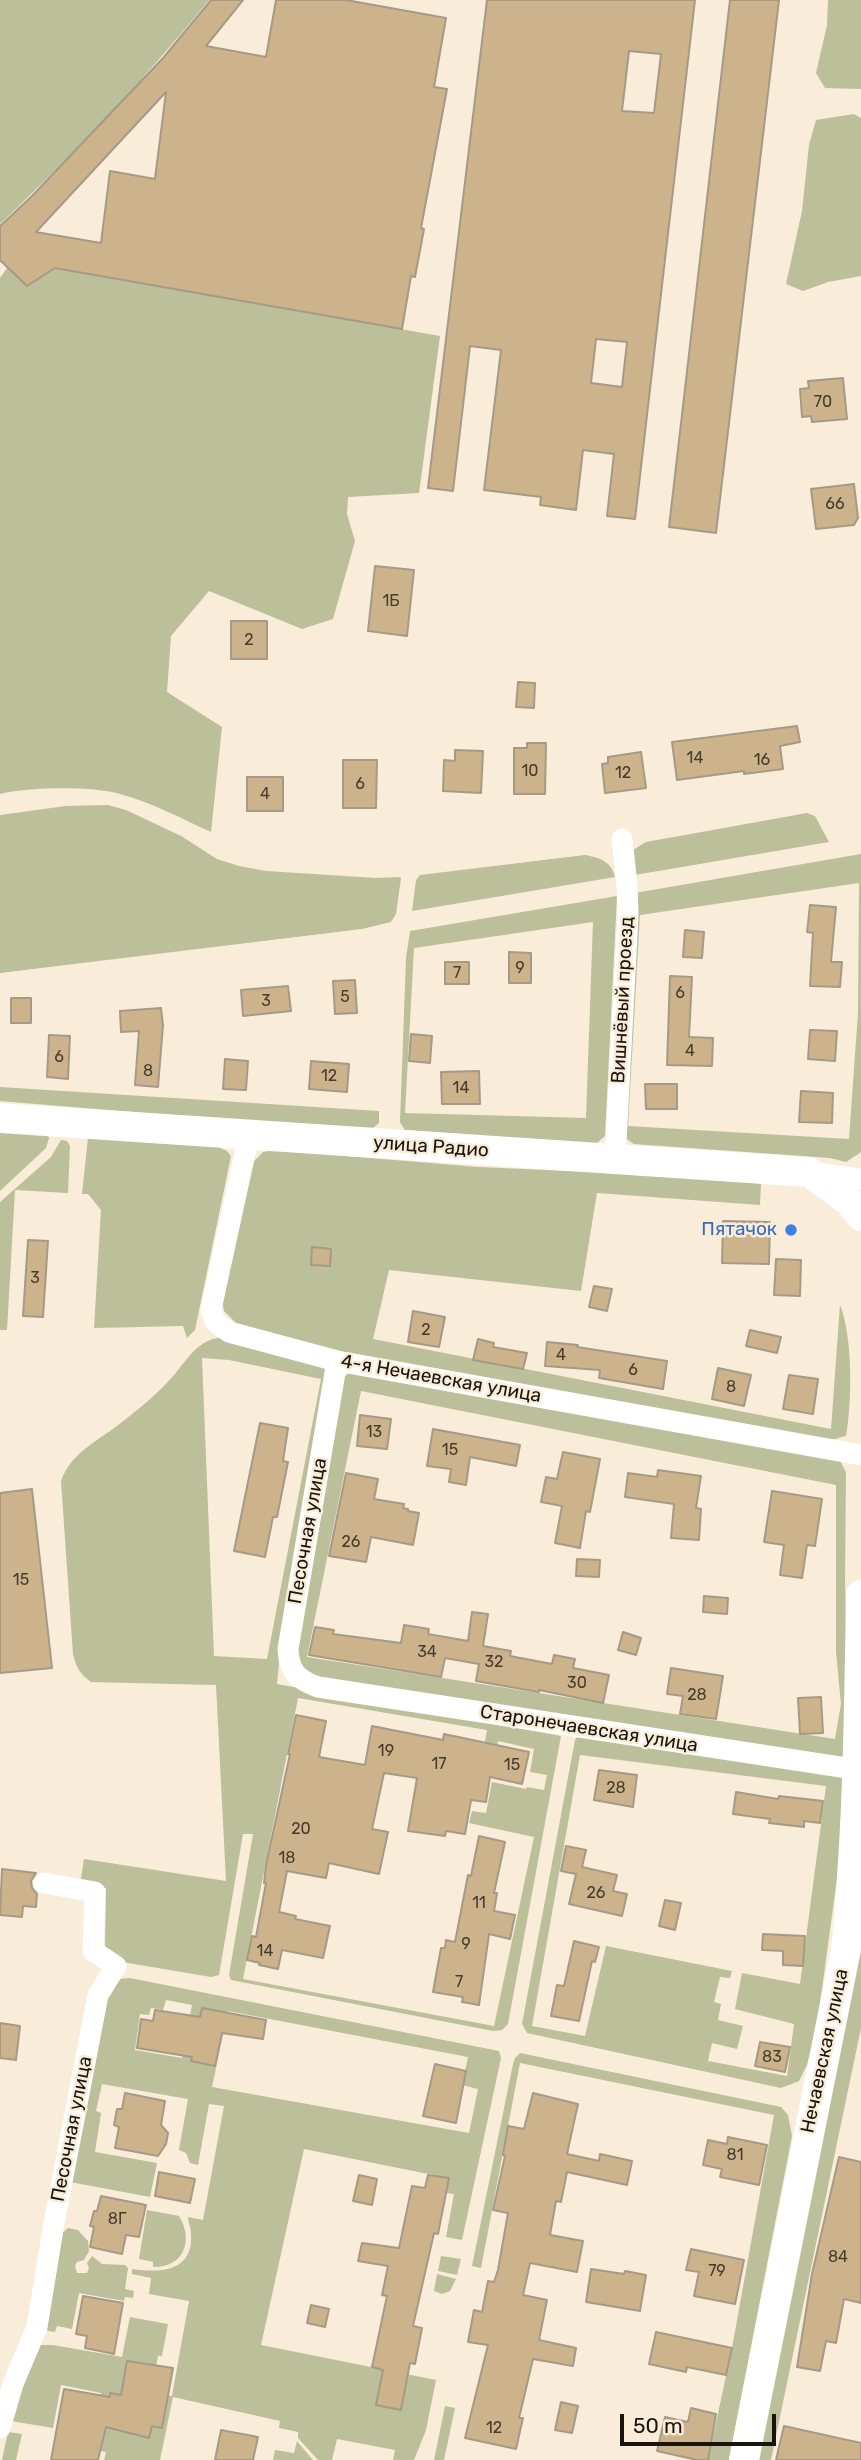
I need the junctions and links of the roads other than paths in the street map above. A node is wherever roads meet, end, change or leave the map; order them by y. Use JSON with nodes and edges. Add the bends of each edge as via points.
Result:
{"nodes":[{"id":1,"x":622,"y":839,"type":"dead end"},
{"id":2,"x":0,"y":1118,"type":"edge"},
{"id":3,"x":249,"y":1135,"type":"junction"},
{"id":4,"x":615,"y":1160,"type":"junction"},
{"id":5,"x":809,"y":1172,"type":"junction"},
{"id":6,"x":861,"y":1180,"type":"edge"},
{"id":7,"x":861,"y":1216,"type":"edge"},
{"id":8,"x":337,"y":1361,"type":"junction"},
{"id":9,"x":861,"y":1455,"type":"edge"},
{"id":10,"x":861,"y":1595,"type":"edge"},
{"id":11,"x":318,"y":1687,"type":"joint"},
{"id":12,"x":859,"y":1770,"type":"edge"},
{"id":13,"x":44,"y":1883,"type":"dead end"},
{"id":14,"x":0,"y":2428,"type":"edge"},
{"id":15,"x":744,"y":2460,"type":"edge"}],
"edges":[{"from":1,"to":4,"type":"street","name":"Вишнёвый проезд","via":[[628,916]]},
{"from":2,"to":3,"type":"street","name":"улица Радио"},
{"from":3,"to":4,"type":"street","name":"улица Радио"},
{"from":3,"to":8,"type":"street","name":"4-я Нечаевская улица","via":[[213,1296],[215,1322],[229,1332]]},
{"from":4,"to":5,"type":"street","name":"улица Радио"},
{"from":5,"to":6,"type":"street","name":"улица Радио"},
{"from":5,"to":7,"type":"street","via":[[849,1201]]},
{"from":8,"to":9,"type":"street","name":"4-я Нечаевская улица"},
{"from":8,"to":11,"type":"street","name":"Песочная улица","via":[[288,1649],[294,1675]]},
{"from":10,"to":12,"type":"street","name":"Нечаевская улица"},
{"from":11,"to":12,"type":"street","name":"Старонечаевская улица"},
{"from":12,"to":15,"type":"street","name":"Нечаевская улица","via":[[846,1949]]},
{"from":13,"to":14,"type":"street","name":"Песочная улица","via":[[95,1892],[93,1951],[116,1966],[98,1995],[37,2327]]}]}
